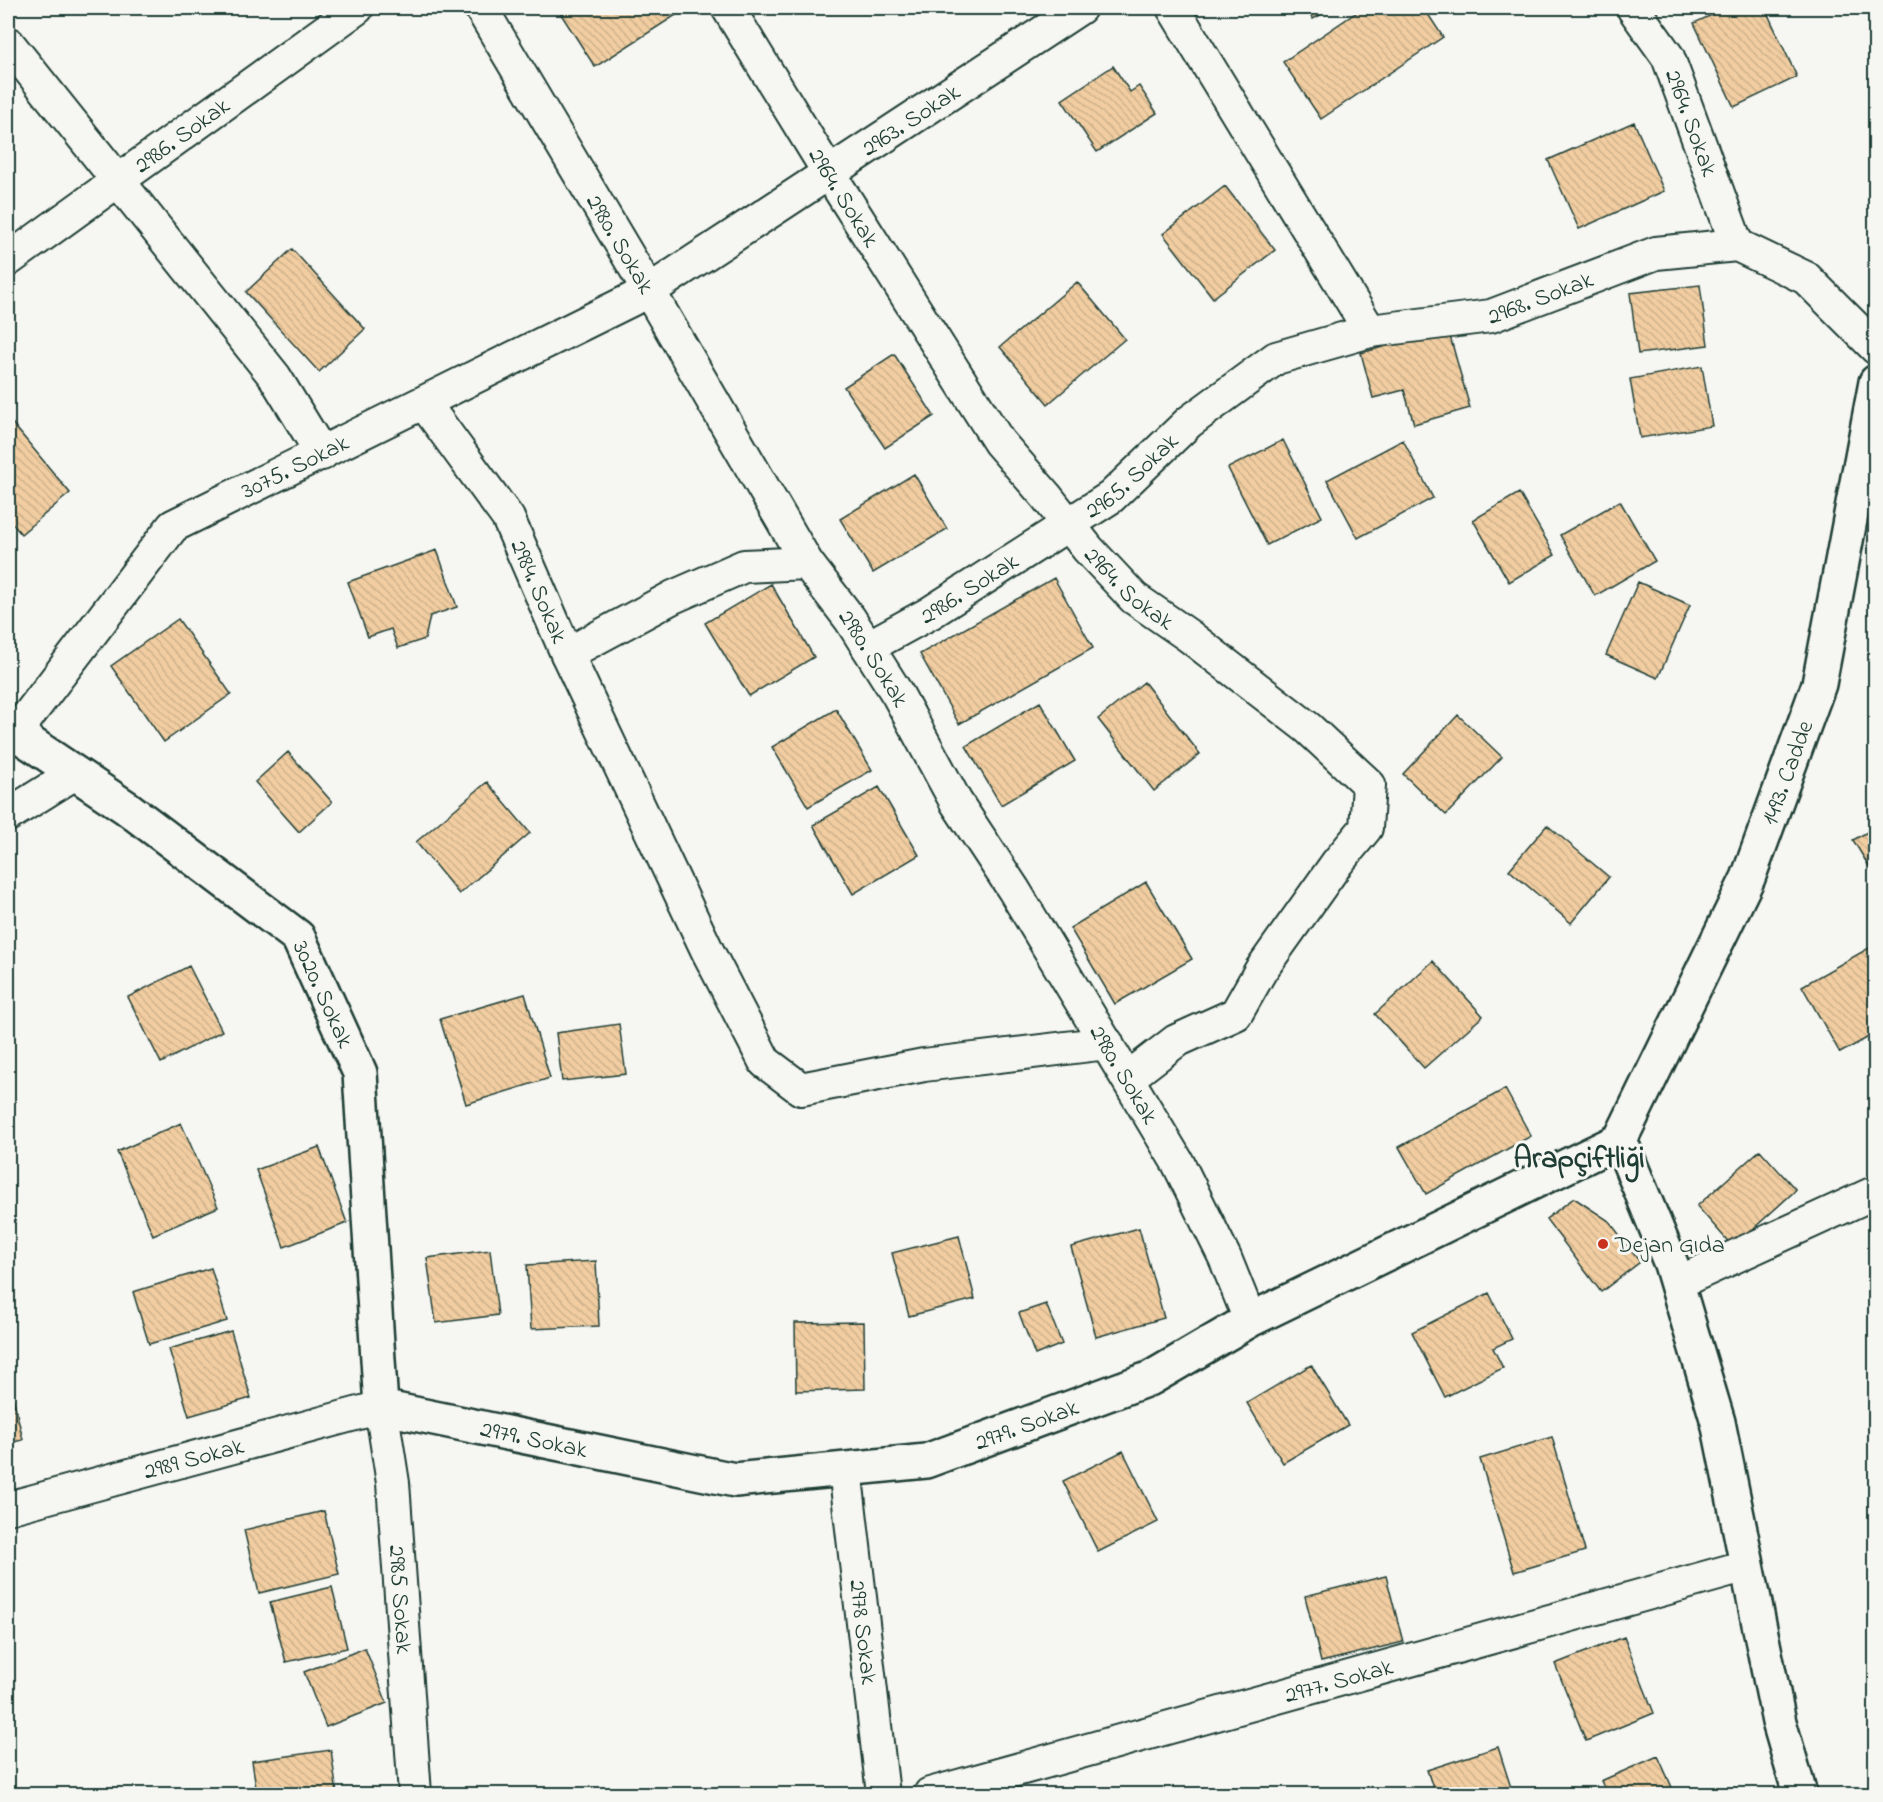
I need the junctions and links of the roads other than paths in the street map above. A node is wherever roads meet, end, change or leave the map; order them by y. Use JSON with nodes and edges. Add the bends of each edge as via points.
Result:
{"nodes":[{"id":1,"x":357,"y":8,"type":"edge"},
{"id":2,"x":481,"y":8,"type":"edge"},
{"id":3,"x":728,"y":8,"type":"edge"},
{"id":4,"x":1080,"y":8,"type":"edge"},
{"id":5,"x":1173,"y":8,"type":"edge"},
{"id":6,"x":1633,"y":8,"type":"edge"},
{"id":7,"x":8,"y":43,"type":"edge"},
{"id":8,"x":829,"y":173,"type":"junction"},
{"id":9,"x":117,"y":180,"type":"junction"},
{"id":10,"x":1737,"y":245,"type":"junction"},
{"id":11,"x":8,"y":260,"type":"edge"},
{"id":12,"x":649,"y":291,"type":"junction"},
{"id":13,"x":1370,"y":332,"type":"junction"},
{"id":14,"x":1875,"y":348,"type":"edge"},
{"id":15,"x":1875,"y":382,"type":"edge"},
{"id":16,"x":424,"y":403,"type":"junction"},
{"id":17,"x":1872,"y":417,"type":"edge"},
{"id":18,"x":1189,"y":422,"type":"joint"},
{"id":19,"x":322,"y":454,"type":"junction"},
{"id":20,"x":1069,"y":525,"type":"junction"},
{"id":21,"x":807,"y":563,"type":"junction"},
{"id":22,"x":868,"y":647,"type":"junction"},
{"id":23,"x":567,"y":654,"type":"junction"},
{"id":24,"x":11,"y":730,"type":"edge"},
{"id":25,"x":75,"y":773,"type":"junction"},
{"id":26,"x":8,"y":815,"type":"edge"},
{"id":27,"x":1107,"y":1043,"type":"junction"},
{"id":28,"x":1128,"y":1078,"type":"junction"},
{"id":29,"x":1620,"y":1140,"type":"junction"},
{"id":30,"x":1875,"y":1192,"type":"edge"},
{"id":31,"x":1677,"y":1283,"type":"junction"},
{"id":32,"x":1250,"y":1320,"type":"junction"},
{"id":33,"x":381,"y":1407,"type":"junction"},
{"id":34,"x":845,"y":1470,"type":"junction"},
{"id":35,"x":8,"y":1508,"type":"edge"},
{"id":36,"x":1747,"y":1566,"type":"junction"},
{"id":37,"x":415,"y":1794,"type":"edge"},
{"id":38,"x":883,"y":1794,"type":"edge"},
{"id":39,"x":930,"y":1794,"type":"edge"},
{"id":40,"x":1800,"y":1794,"type":"edge"}],
"edges":[{"from":1,"to":9,"type":"street","name":"2986. Sokak"},
{"from":2,"to":12,"type":"street","name":"2980. Sokak"},
{"from":3,"to":8,"type":"street","name":"2964. Sokak"},
{"from":4,"to":8,"type":"street","name":"2963. Sokak"},
{"from":5,"to":13,"type":"street"},
{"from":6,"to":10,"type":"street","name":"2964. Sokak","via":[[1668,57]]},
{"from":7,"to":9,"type":"street"},
{"from":8,"to":12,"type":"street","name":"2963. Sokak"},
{"from":8,"to":20,"type":"street","name":"2964. Sokak","via":[[999,442]]},
{"from":9,"to":11,"type":"street","name":"2986. Sokak"},
{"from":9,"to":19,"type":"street","via":[[275,376]]},
{"from":10,"to":13,"type":"street","name":"2968. Sokak","via":[[1656,254],[1491,316]]},
{"from":10,"to":14,"type":"street","via":[[1806,278]]},
{"from":12,"to":16,"type":"street","name":"3075. Sokak"},
{"from":12,"to":21,"type":"street","name":"2980. Sokak"},
{"from":13,"to":18,"type":"street","name":"2968. Sokak","via":[[1276,358]]},
{"from":15,"to":17,"type":"street","name":"1493. Cadde"},
{"from":16,"to":19,"type":"street","name":"3075. Sokak"},
{"from":16,"to":23,"type":"street","name":"2984. Sokak","via":[[508,518]]},
{"from":17,"to":29,"type":"street","name":"1493. Cadde","via":[[1819,684],[1749,878]]},
{"from":18,"to":20,"type":"street","name":"2965. Sokak","via":[[1112,497]]},
{"from":19,"to":24,"type":"street","name":"3075. Sokak","via":[[173,526]]},
{"from":20,"to":22,"type":"street","name":"2986. Sokak","via":[[930,613]]},
{"from":20,"to":28,"type":"street","name":"2964. Sokak","via":[[1134,598],[1308,728],[1369,785],[1366,828],[1337,862],[1261,970],[1236,1014],[1176,1041]]},
{"from":21,"to":22,"type":"street","name":"2980. Sokak"},
{"from":21,"to":23,"type":"street","name":"2984. Sokak","via":[[744,566],[673,597]]},
{"from":22,"to":27,"type":"street","name":"2980. Sokak","via":[[956,802]]},
{"from":23,"to":27,"type":"street","via":[[708,952],[765,1062],[801,1089],[924,1065]]},
{"from":24,"to":25,"type":"street","name":"3020. Sokak"},
{"from":25,"to":26,"type":"street"},
{"from":25,"to":33,"type":"street","name":"3020. Sokak","via":[[298,938],[360,1074]]},
{"from":27,"to":28,"type":"street","name":"2980. Sokak"},
{"from":28,"to":32,"type":"street","name":"2980. Sokak","via":[[1178,1163],[1225,1258]]},
{"from":29,"to":31,"type":"street"},
{"from":29,"to":32,"type":"street","name":"2979. Sokak"},
{"from":30,"to":31,"type":"street"},
{"from":31,"to":36,"type":"street","via":[[1718,1422]]},
{"from":32,"to":34,"type":"street","name":"2979. Sokak","via":[[1151,1378],[926,1461]]},
{"from":33,"to":34,"type":"street","name":"2979. Sokak","via":[[735,1480]]},
{"from":33,"to":35,"type":"street","name":"2989 Sokak"},
{"from":33,"to":37,"type":"street","name":"2985 Sokak","via":[[393,1483]]},
{"from":34,"to":38,"type":"street","name":"2978 Sokak"},
{"from":36,"to":39,"type":"street","name":"2977. Sokak"},
{"from":36,"to":40,"type":"street","via":[[1779,1722]]}]}
